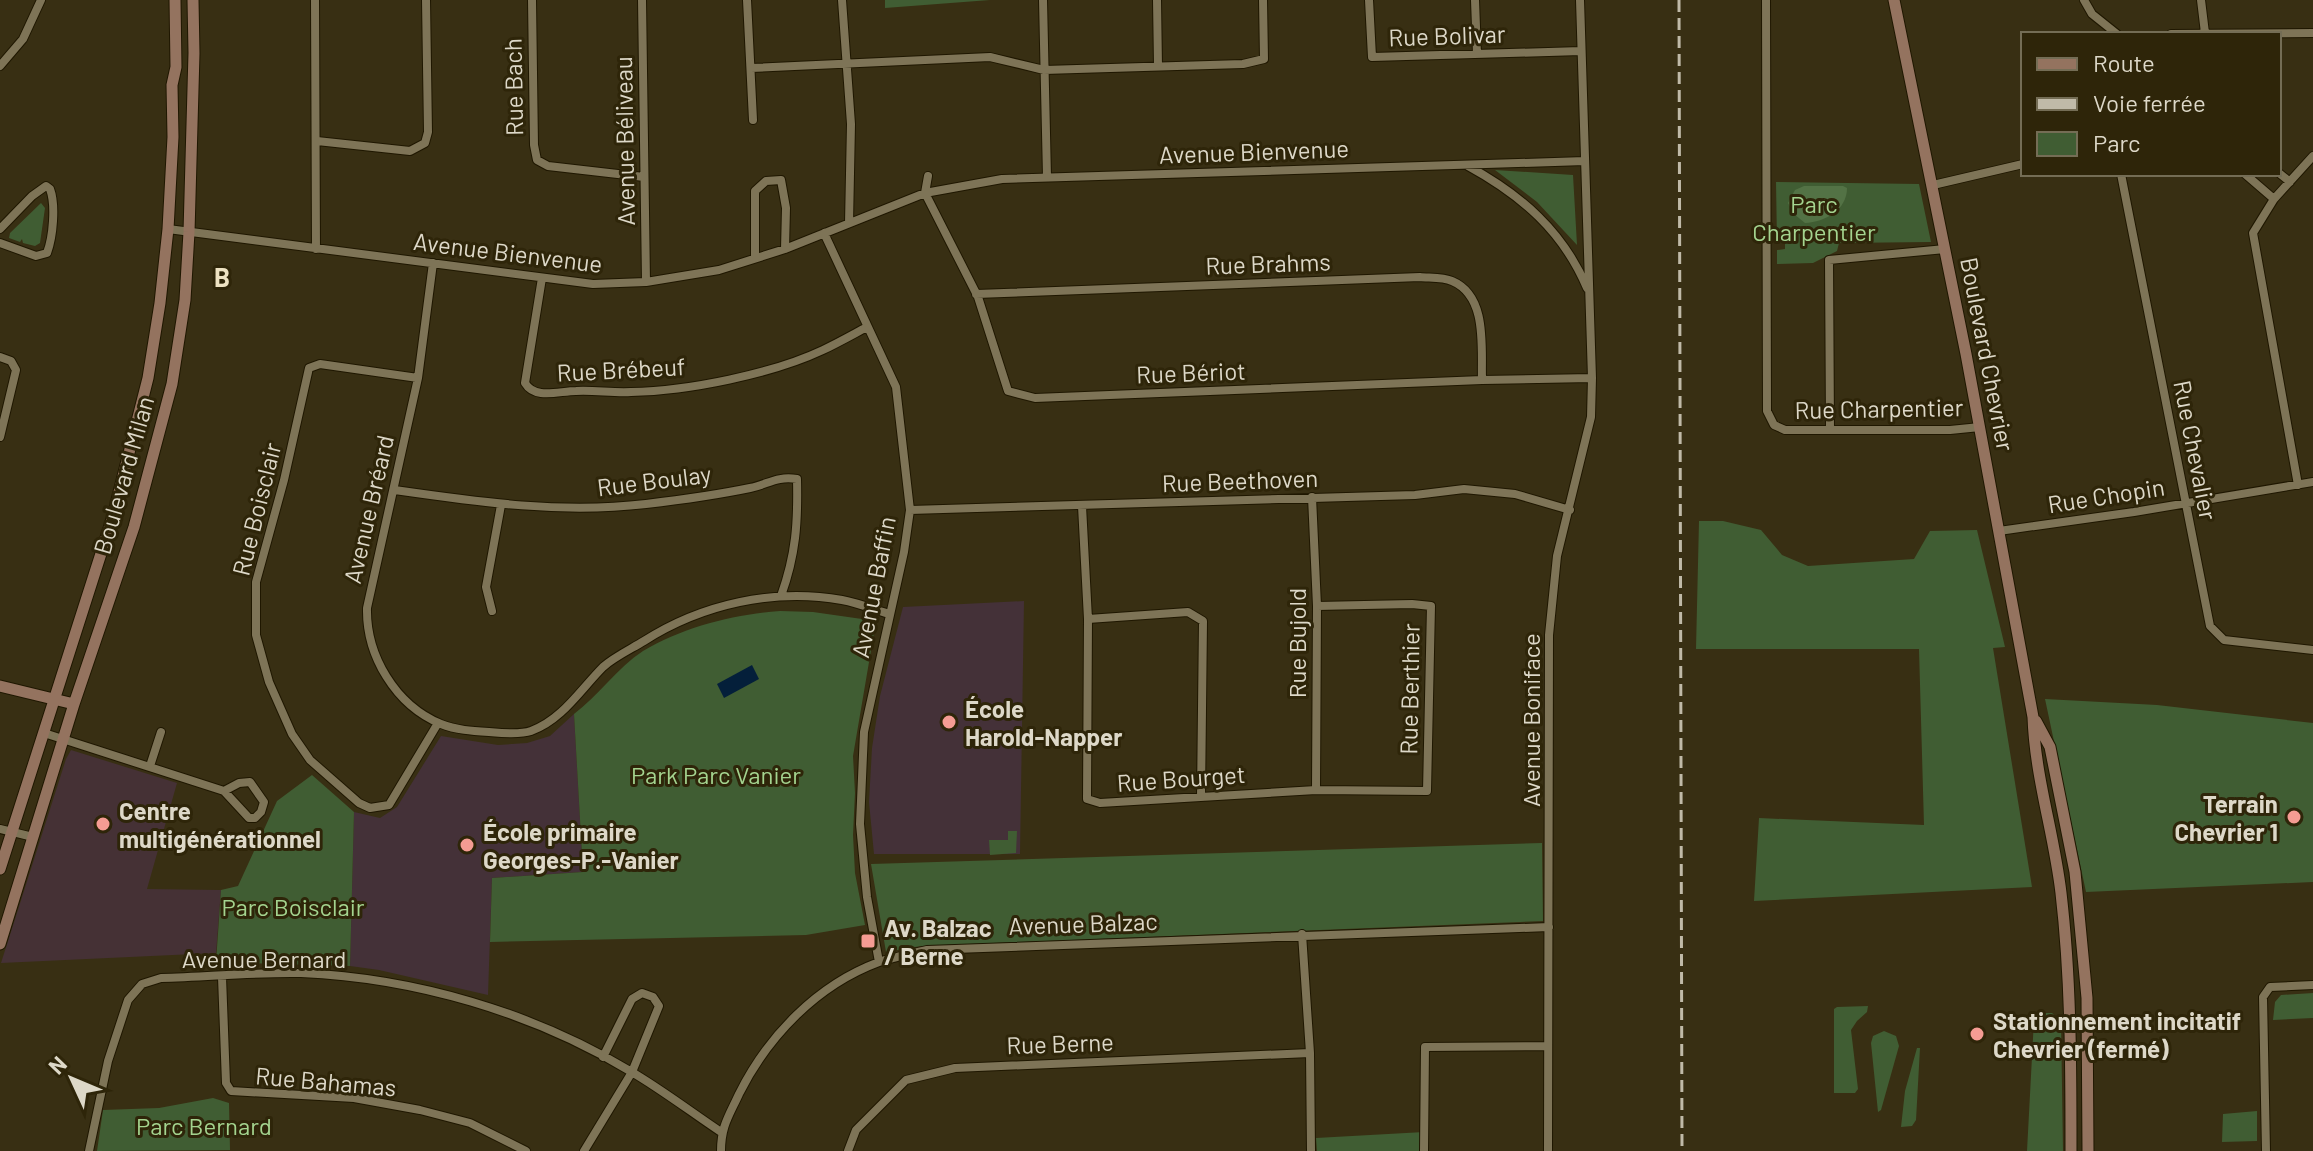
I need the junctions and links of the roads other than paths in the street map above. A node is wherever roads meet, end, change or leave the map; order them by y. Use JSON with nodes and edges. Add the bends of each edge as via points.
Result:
{"nodes":[{"id":1,"x":41,"y":0,"type":"edge"},
{"id":2,"x":175,"y":0,"type":"edge"},
{"id":3,"x":193,"y":0,"type":"edge"},
{"id":4,"x":315,"y":0,"type":"edge"},
{"id":5,"x":426,"y":0,"type":"edge"},
{"id":6,"x":532,"y":0,"type":"edge"},
{"id":7,"x":642,"y":0,"type":"edge"},
{"id":8,"x":747,"y":0,"type":"edge"},
{"id":9,"x":842,"y":0,"type":"edge"},
{"id":10,"x":1043,"y":0,"type":"edge"},
{"id":11,"x":1157,"y":0,"type":"edge"},
{"id":12,"x":1263,"y":0,"type":"edge"},
{"id":13,"x":1369,"y":0,"type":"edge"},
{"id":14,"x":1475,"y":0,"type":"edge"},
{"id":15,"x":1580,"y":0,"type":"edge"},
{"id":16,"x":1766,"y":0,"type":"edge"},
{"id":17,"x":1894,"y":0,"type":"edge"},
{"id":18,"x":2084,"y":0,"type":"edge"},
{"id":19,"x":2201,"y":0,"type":"edge"},
{"id":20,"x":2114,"y":32,"type":"edge"},
{"id":21,"x":2205,"y":32,"type":"edge"},
{"id":22,"x":2281,"y":33,"type":"edge"},
{"id":23,"x":2313,"y":33,"type":"edge"},
{"id":24,"x":1581,"y":51,"type":"junction"},
{"id":25,"x":1477,"y":54,"type":"junction"},
{"id":26,"x":845,"y":63,"type":"junction"},
{"id":27,"x":0,"y":66,"type":"edge"},
{"id":28,"x":1158,"y":66,"type":"junction"},
{"id":29,"x":751,"y":68,"type":"junction"},
{"id":30,"x":1044,"y":70,"type":"junction"},
{"id":31,"x":753,"y":120,"type":"dead end"},
{"id":32,"x":317,"y":141,"type":"junction"},
{"id":33,"x":2313,"y":156,"type":"edge"},
{"id":34,"x":1585,"y":161,"type":"junction"},
{"id":35,"x":2021,"y":164,"type":"edge"},
{"id":36,"x":1468,"y":165,"type":"junction"},
{"id":37,"x":2281,"y":175,"type":"edge"},
{"id":38,"x":928,"y":176,"type":"dead end"},
{"id":39,"x":2121,"y":176,"type":"edge"},
{"id":40,"x":2247,"y":176,"type":"edge"},
{"id":41,"x":644,"y":177,"type":"junction"},
{"id":42,"x":1047,"y":177,"type":"junction"},
{"id":43,"x":2290,"y":182,"type":"junction"},
{"id":44,"x":1933,"y":185,"type":"junction"},
{"id":45,"x":925,"y":193,"type":"junction"},
{"id":46,"x":2274,"y":199,"type":"junction"},
{"id":47,"x":849,"y":223,"type":"junction"},
{"id":48,"x":0,"y":229,"type":"edge"},
{"id":49,"x":168,"y":229,"type":"junction"},
{"id":50,"x":189,"y":232,"type":"junction"},
{"id":51,"x":824,"y":233,"type":"junction"},
{"id":52,"x":0,"y":243,"type":"edge"},
{"id":53,"x":316,"y":249,"type":"junction"},
{"id":54,"x":785,"y":249,"type":"junction"},
{"id":55,"x":1945,"y":249,"type":"junction"},
{"id":56,"x":755,"y":258,"type":"junction"},
{"id":57,"x":433,"y":263,"type":"junction"},
{"id":58,"x":542,"y":278,"type":"junction"},
{"id":59,"x":646,"y":282,"type":"junction"},
{"id":60,"x":1589,"y":293,"type":"junction"},
{"id":61,"x":976,"y":294,"type":"junction"},
{"id":62,"x":867,"y":327,"type":"junction"},
{"id":63,"x":0,"y":357,"type":"edge"},
{"id":64,"x":418,"y":378,"type":"junction"},
{"id":65,"x":1592,"y":378,"type":"junction"},
{"id":66,"x":1482,"y":380,"type":"junction"},
{"id":67,"x":1980,"y":427,"type":"junction"},
{"id":68,"x":1830,"y":430,"type":"junction"},
{"id":69,"x":0,"y":437,"type":"edge"},
{"id":70,"x":2313,"y":482,"type":"edge"},
{"id":71,"x":2298,"y":485,"type":"junction"},
{"id":72,"x":395,"y":490,"type":"junction"},
{"id":73,"x":1312,"y":497,"type":"junction"},
{"id":74,"x":2185,"y":503,"type":"junction"},
{"id":75,"x":501,"y":505,"type":"junction"},
{"id":76,"x":1082,"y":506,"type":"junction"},
{"id":77,"x":910,"y":510,"type":"junction"},
{"id":78,"x":1570,"y":510,"type":"junction"},
{"id":79,"x":1999,"y":531,"type":"junction"},
{"id":80,"x":781,"y":596,"type":"junction"},
{"id":81,"x":1317,"y":606,"type":"junction"},
{"id":82,"x":492,"y":611,"type":"dead end"},
{"id":83,"x":889,"y":614,"type":"junction"},
{"id":84,"x":1088,"y":619,"type":"junction"},
{"id":85,"x":2313,"y":650,"type":"edge"},
{"id":86,"x":0,"y":686,"type":"edge"},
{"id":87,"x":55,"y":698,"type":"junction"},
{"id":88,"x":74,"y":704,"type":"junction"},
{"id":89,"x":2033,"y":717,"type":"junction"},
{"id":90,"x":438,"y":723,"type":"junction"},
{"id":91,"x":161,"y":732,"type":"dead end"},
{"id":92,"x":44,"y":733,"type":"junction"},
{"id":93,"x":64,"y":739,"type":"junction"},
{"id":94,"x":150,"y":766,"type":"junction"},
{"id":95,"x":1316,"y":790,"type":"junction"},
{"id":96,"x":224,"y":791,"type":"junction"},
{"id":97,"x":1427,"y":791,"type":"joint"},
{"id":98,"x":1201,"y":797,"type":"junction"},
{"id":99,"x":5,"y":830,"type":"edge"},
{"id":100,"x":33,"y":837,"type":"junction"},
{"id":101,"x":0,"y":869,"type":"edge"},
{"id":102,"x":1549,"y":927,"type":"junction"},
{"id":103,"x":1302,"y":934,"type":"junction"},
{"id":104,"x":0,"y":944,"type":"edge"},
{"id":105,"x":879,"y":962,"type":"junction"},
{"id":106,"x":222,"y":977,"type":"junction"},
{"id":107,"x":2313,"y":985,"type":"edge"},
{"id":108,"x":1546,"y":1046,"type":"junction"},
{"id":109,"x":1310,"y":1053,"type":"junction"},
{"id":110,"x":603,"y":1057,"type":"junction"},
{"id":111,"x":632,"y":1072,"type":"junction"},
{"id":112,"x":721,"y":1132,"type":"junction"},
{"id":113,"x":89,"y":1151,"type":"edge"},
{"id":114,"x":526,"y":1151,"type":"edge"},
{"id":115,"x":584,"y":1151,"type":"edge"},
{"id":116,"x":721,"y":1151,"type":"edge"},
{"id":117,"x":848,"y":1151,"type":"edge"},
{"id":118,"x":1311,"y":1151,"type":"edge"},
{"id":119,"x":1424,"y":1151,"type":"edge"},
{"id":120,"x":1548,"y":1151,"type":"edge"},
{"id":121,"x":2071,"y":1151,"type":"edge"},
{"id":122,"x":2088,"y":1151,"type":"edge"},
{"id":123,"x":2266,"y":1151,"type":"edge"}],
"edges":[{"from":1,"to":27,"type":"street","via":[[23,39]]},
{"from":2,"to":49,"type":"main road","name":"Boulevard Milan"},
{"from":3,"to":50,"type":"main road","name":"Boulevard Milan"},
{"from":4,"to":32,"type":"street"},
{"from":5,"to":32,"type":"street","via":[[425,143],[410,151]]},
{"from":6,"to":41,"type":"street","name":"Rue Bach","via":[[537,160],[548,166]]},
{"from":7,"to":41,"type":"street","name":"Avenue Béliveau"},
{"from":8,"to":29,"type":"street"},
{"from":9,"to":26,"type":"street"},
{"from":10,"to":30,"type":"street"},
{"from":11,"to":28,"type":"street"},
{"from":12,"to":28,"type":"street","via":[[1264,59]]},
{"from":13,"to":25,"type":"street","name":"Rue Bolivar","via":[[1372,57]]},
{"from":14,"to":25,"type":"street"},
{"from":15,"to":24,"type":"street","name":"Avenue Boniface"},
{"from":16,"to":68,"type":"street","name":"Rue Charpentier","via":[[1767,411],[1774,425],[1785,430]]},
{"from":17,"to":44,"type":"main road","name":"Boulevard Chevrier"},
{"from":18,"to":20,"type":"street"},
{"from":19,"to":21,"type":"street"},
{"from":22,"to":23,"type":"street"},
{"from":24,"to":25,"type":"street","name":"Rue Bolivar"},
{"from":24,"to":34,"type":"street","name":"Avenue Boniface"},
{"from":26,"to":29,"type":"street"},
{"from":26,"to":30,"type":"street","via":[[990,57]]},
{"from":26,"to":47,"type":"street","via":[[851,124]]},
{"from":28,"to":30,"type":"street"},
{"from":29,"to":31,"type":"street"},
{"from":30,"to":42,"type":"street"},
{"from":32,"to":53,"type":"street"},
{"from":33,"to":43,"type":"street"},
{"from":34,"to":36,"type":"street","name":"Avenue Bienvenue"},
{"from":34,"to":60,"type":"street","name":"Avenue Boniface"},
{"from":35,"to":44,"type":"street"},
{"from":36,"to":42,"type":"street","name":"Avenue Bienvenue"},
{"from":36,"to":60,"type":"street","name":"Avenue Boniface","via":[[1526,203],[1552,229]]},
{"from":37,"to":43,"type":"street"},
{"from":38,"to":45,"type":"street"},
{"from":39,"to":74,"type":"street","name":"Rue Chevalier"},
{"from":40,"to":46,"type":"street"},
{"from":41,"to":59,"type":"street","name":"Avenue Béliveau"},
{"from":42,"to":45,"type":"street","name":"Avenue Bienvenue"},
{"from":43,"to":46,"type":"street"},
{"from":44,"to":55,"type":"main road","name":"Boulevard Chevrier"},
{"from":45,"to":47,"type":"street","name":"Avenue Bienvenue"},
{"from":45,"to":61,"type":"street","name":"Rue Bériot"},
{"from":46,"to":71,"type":"street","via":[[2253,233]]},
{"from":47,"to":51,"type":"street","name":"Avenue Bienvenue"},
{"from":48,"to":52,"type":"street","via":[[36,192],[49,187],[53,202],[47,253],[36,256]]},
{"from":49,"to":50,"type":"street","name":"Avenue Bienvenue"},
{"from":49,"to":87,"type":"main road","name":"Boulevard Milan","via":[[148,378],[113,516]]},
{"from":50,"to":53,"type":"street","name":"Avenue Bienvenue"},
{"from":50,"to":88,"type":"main road","name":"Boulevard Milan","via":[[172,384],[134,527]]},
{"from":51,"to":54,"type":"street","name":"Avenue Bienvenue"},
{"from":51,"to":62,"type":"street","name":"Avenue Baffin"},
{"from":53,"to":57,"type":"street","name":"Avenue Bienvenue"},
{"from":54,"to":56,"type":"street","name":"Avenue Bienvenue"},
{"from":54,"to":56,"type":"street","via":[[781,180],[766,181],[755,191]]},
{"from":55,"to":67,"type":"main road","name":"Boulevard Chevrier"},
{"from":55,"to":68,"type":"street","via":[[1829,260]]},
{"from":56,"to":59,"type":"street","name":"Avenue Bienvenue"},
{"from":57,"to":58,"type":"street","name":"Avenue Bienvenue"},
{"from":57,"to":64,"type":"street","name":"Avenue Bréard"},
{"from":58,"to":59,"type":"street","name":"Avenue Bienvenue","via":[[593,284]]},
{"from":58,"to":62,"type":"street","name":"Rue Brébeuf","via":[[525,383],[538,393],[633,392],[748,375],[821,351]]},
{"from":60,"to":65,"type":"street","name":"Avenue Boniface"},
{"from":61,"to":66,"type":"street","name":"Rue Bériot","via":[[1008,391],[1035,398]]},
{"from":61,"to":66,"type":"street","name":"Rue Brahms","via":[[1450,280],[1476,305]]},
{"from":62,"to":77,"type":"street","name":"Avenue Baffin","via":[[896,387]]},
{"from":63,"to":69,"type":"street","via":[[16,370]]},
{"from":64,"to":72,"type":"street","name":"Avenue Bréard"},
{"from":64,"to":90,"type":"street","name":"Rue Boisclair","via":[[320,364],[309,368],[256,582],[256,635],[292,734],[310,760],[359,803],[370,808],[389,805]]},
{"from":65,"to":66,"type":"street","name":"Rue Bériot"},
{"from":65,"to":78,"type":"street","name":"Avenue Boniface","via":[[1591,417]]},
{"from":67,"to":68,"type":"street","name":"Rue Charpentier"},
{"from":67,"to":79,"type":"main road","name":"Boulevard Chevrier"},
{"from":70,"to":71,"type":"street","name":"Rue Chopin"},
{"from":71,"to":74,"type":"street","name":"Rue Chopin"},
{"from":72,"to":75,"type":"street","name":"Rue Boulay"},
{"from":72,"to":90,"type":"street","name":"Avenue Bréard","via":[[368,593],[369,636],[392,685]]},
{"from":73,"to":76,"type":"street","name":"Rue Beethoven"},
{"from":73,"to":78,"type":"street","name":"Rue Beethoven","via":[[1464,489],[1515,494]]},
{"from":73,"to":81,"type":"street","name":"Rue Bujold"},
{"from":74,"to":79,"type":"street","name":"Rue Chopin"},
{"from":74,"to":85,"type":"street","name":"Rue Chevalier","via":[[2216,634],[2224,640]]},
{"from":75,"to":80,"type":"street","name":"Rue Boulay","via":[[647,504],[753,487],[780,477],[797,479],[792,563]]},
{"from":75,"to":82,"type":"street","via":[[486,580]]},
{"from":76,"to":77,"type":"street","name":"Rue Beethoven"},
{"from":76,"to":84,"type":"street","name":"Rue Bourget"},
{"from":77,"to":83,"type":"street","name":"Avenue Baffin"},
{"from":78,"to":102,"type":"street","name":"Avenue Boniface","via":[[1557,556],[1549,635]]},
{"from":79,"to":89,"type":"main road","name":"Boulevard Chevrier"},
{"from":80,"to":83,"type":"street","name":"Avenue Bréard","via":[[844,600]]},
{"from":80,"to":90,"type":"street","name":"Avenue Bréard","via":[[744,600],[659,632],[605,665],[558,716],[530,732],[465,730]]},
{"from":81,"to":95,"type":"street","name":"Rue Bujold"},
{"from":81,"to":97,"type":"street","name":"Rue Berthier","via":[[1431,606]]},
{"from":83,"to":105,"type":"street","name":"Avenue Baffin","via":[[864,732],[860,824]]},
{"from":84,"to":98,"type":"street","via":[[1188,612],[1203,621]]},
{"from":84,"to":98,"type":"street","name":"Rue Bourget","via":[[1087,799],[1100,803]]},
{"from":86,"to":87,"type":"main road"},
{"from":87,"to":88,"type":"main road"},
{"from":87,"to":92,"type":"main road","name":"Boulevard Milan"},
{"from":88,"to":93,"type":"main road","name":"Boulevard Milan"},
{"from":89,"to":121,"type":"main road","name":"Boulevard Chevrier","via":[[2034,750],[2061,891],[2070,998]]},
{"from":89,"to":122,"type":"main road","name":"Boulevard Chevrier","via":[[2050,747],[2075,872],[2087,998]]},
{"from":91,"to":94,"type":"street"},
{"from":92,"to":93,"type":"street"},
{"from":92,"to":99,"type":"main road","name":"Boulevard Milan"},
{"from":93,"to":94,"type":"street"},
{"from":93,"to":100,"type":"main road","name":"Boulevard Milan"},
{"from":94,"to":96,"type":"street"},
{"from":95,"to":97,"type":"street","name":"Rue Bourget"},
{"from":95,"to":98,"type":"street","name":"Rue Bourget"},
{"from":96,"to":96,"type":"street","via":[[250,782],[264,802],[261,812],[249,818]]},
{"from":99,"to":100,"type":"street"},
{"from":99,"to":101,"type":"main road","name":"Boulevard Milan"},
{"from":100,"to":104,"type":"main road","name":"Boulevard Milan"},
{"from":102,"to":103,"type":"street","name":"Avenue Balzac"},
{"from":102,"to":108,"type":"street","name":"Avenue Boniface"},
{"from":103,"to":105,"type":"street","name":"Avenue Balzac","via":[[927,950]]},
{"from":103,"to":109,"type":"street"},
{"from":105,"to":112,"type":"street","name":"Avenue Balzac","via":[[820,994],[784,1028],[751,1071]]},
{"from":106,"to":110,"type":"street","name":"Avenue Bernard","via":[[299,973],[398,985],[468,1000],[571,1039]]},
{"from":106,"to":113,"type":"street","name":"Avenue Bernard","via":[[161,978],[142,984],[128,1000],[108,1061]]},
{"from":106,"to":114,"type":"street","name":"Rue Bahamas","via":[[226,1083],[231,1091],[354,1098],[420,1110],[470,1123]]},
{"from":107,"to":123,"type":"street","via":[[2270,987],[2263,997]]},
{"from":108,"to":119,"type":"street","via":[[1425,1047]]},
{"from":108,"to":120,"type":"street","name":"Avenue Boniface"},
{"from":109,"to":117,"type":"street","name":"Rue Berne","via":[[955,1068],[906,1080],[856,1130]]},
{"from":109,"to":118,"type":"street"},
{"from":110,"to":111,"type":"street","name":"Avenue Bernard"},
{"from":110,"to":111,"type":"street","via":[[632,999],[642,993],[653,997],[659,1006]]},
{"from":111,"to":112,"type":"street","name":"Avenue Bernard"},
{"from":111,"to":115,"type":"street"},
{"from":112,"to":116,"type":"street","name":"Avenue Balzac"}]}
